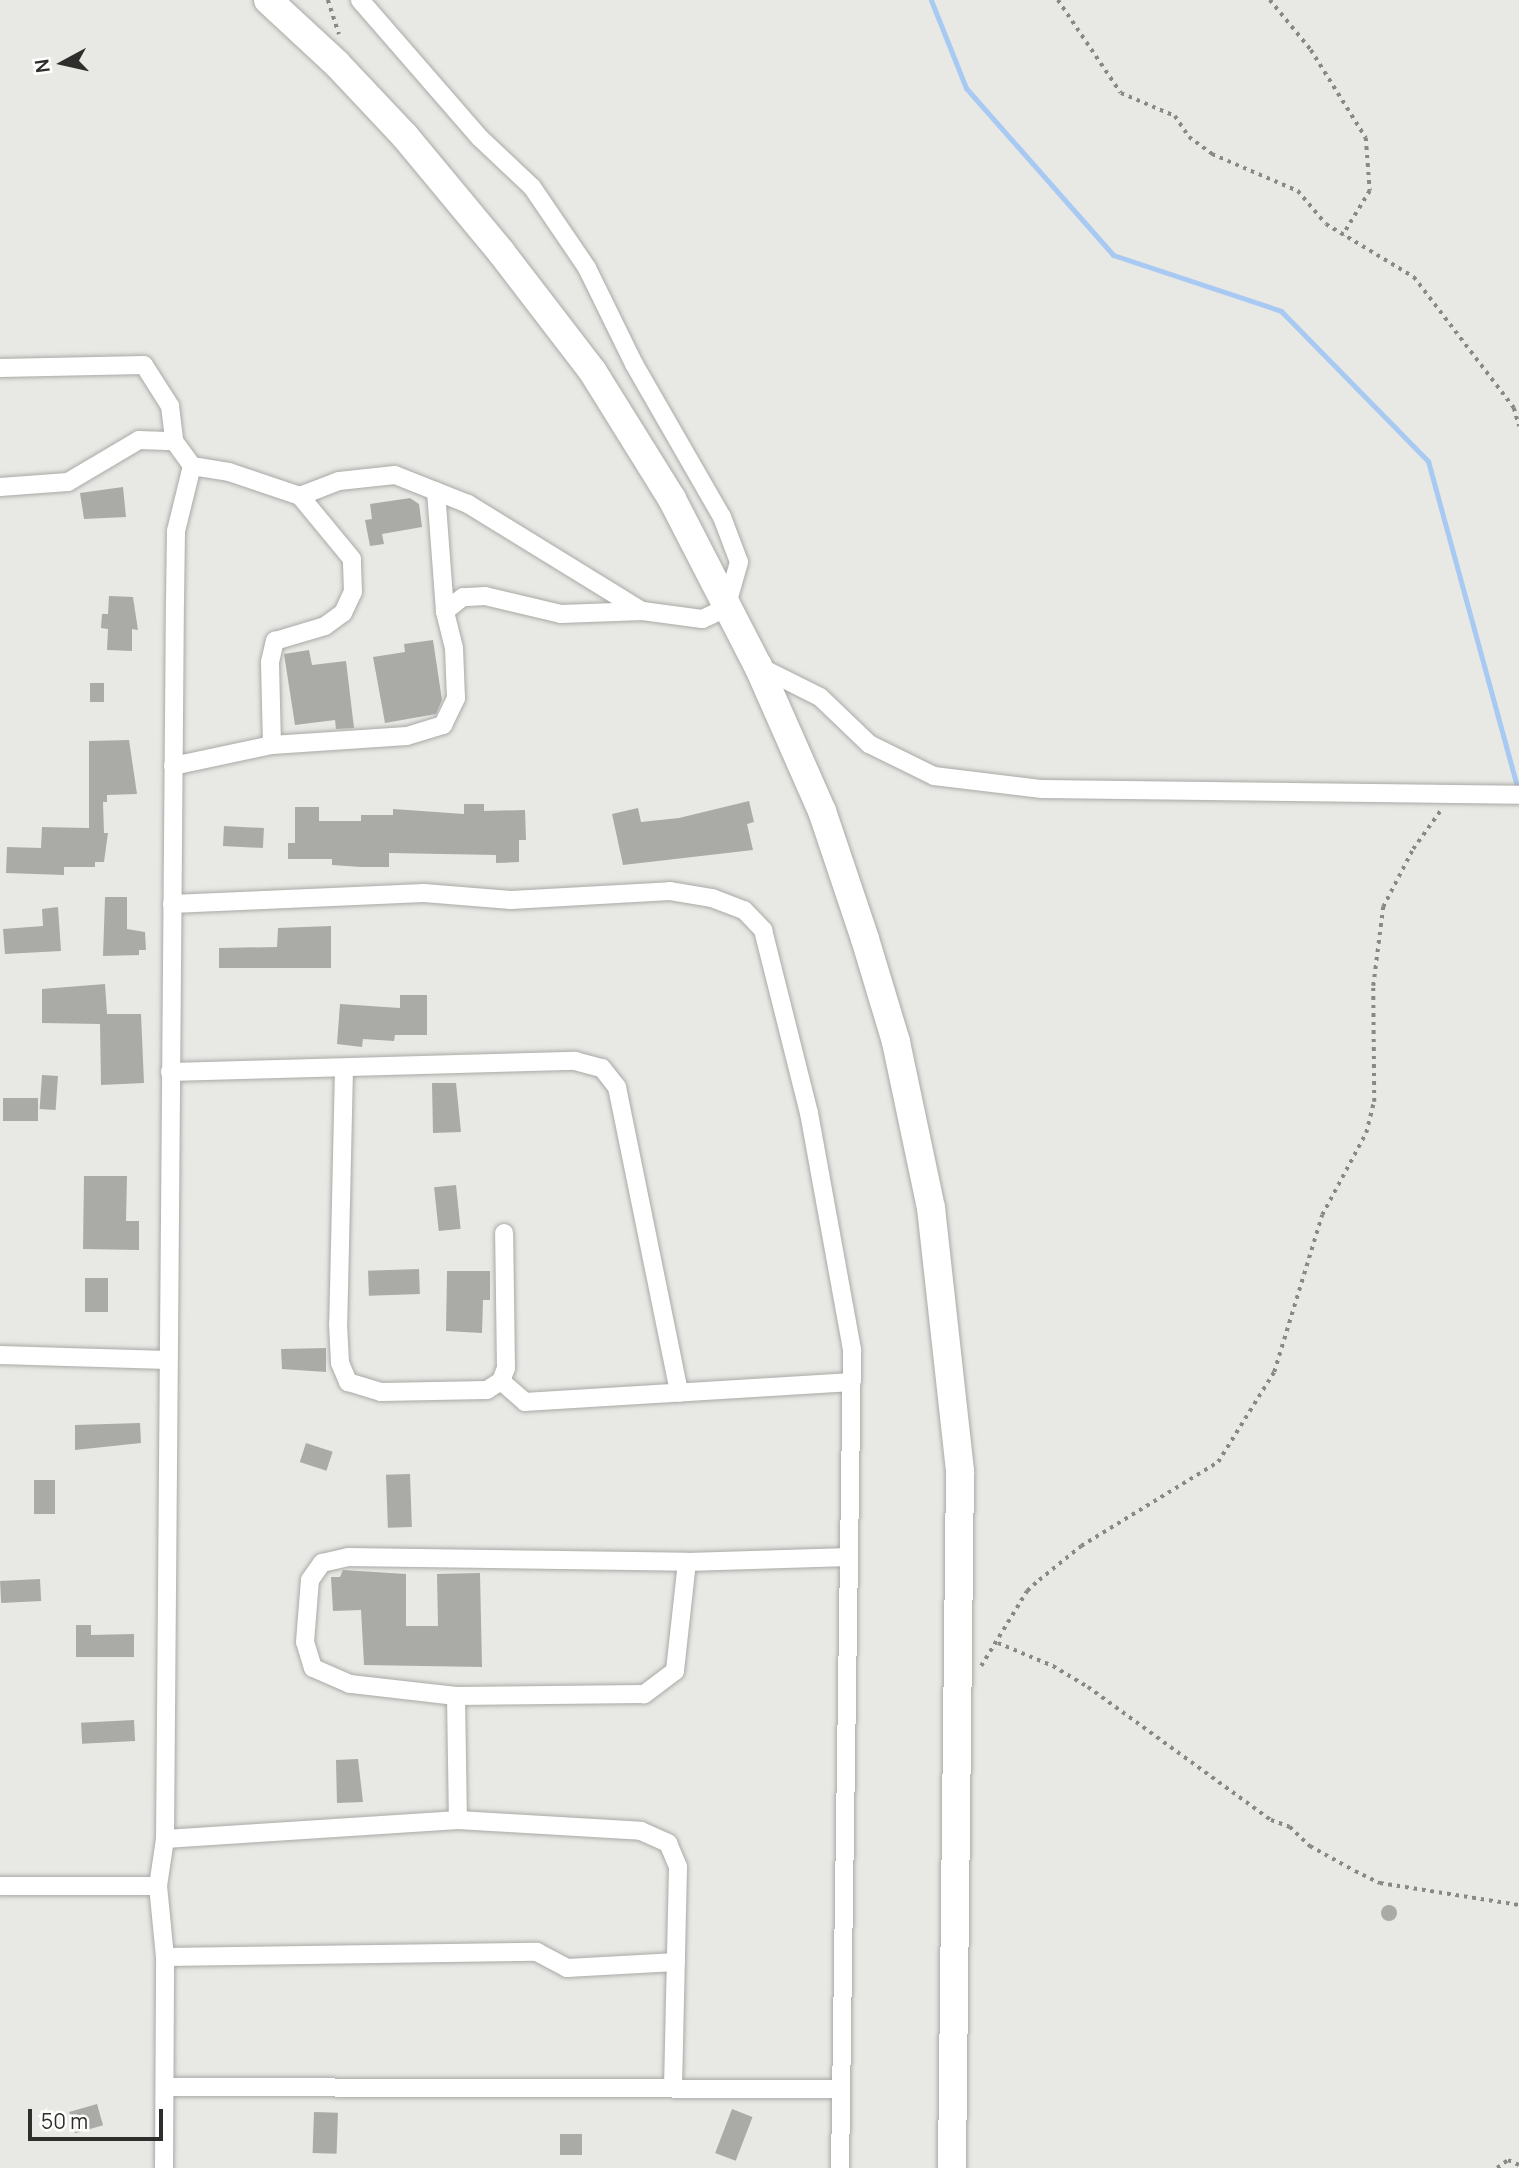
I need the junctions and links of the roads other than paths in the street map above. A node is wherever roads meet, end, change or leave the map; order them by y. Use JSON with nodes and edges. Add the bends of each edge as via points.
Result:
{"nodes":[{"id":1,"x":268,"y":0,"type":"edge"},
{"id":2,"x":360,"y":0,"type":"edge"},
{"id":3,"x":0,"y":368,"type":"edge"},
{"id":4,"x":174,"y":441,"type":"junction"},
{"id":5,"x":192,"y":466,"type":"junction"},
{"id":6,"x":0,"y":487,"type":"edge"},
{"id":7,"x":436,"y":491,"type":"junction"},
{"id":8,"x":300,"y":496,"type":"junction"},
{"id":9,"x":726,"y":608,"type":"junction"},
{"id":10,"x":445,"y":611,"type":"junction"},
{"id":11,"x":642,"y":611,"type":"junction"},
{"id":12,"x":758,"y":666,"type":"junction"},
{"id":13,"x":272,"y":745,"type":"junction"},
{"id":14,"x":173,"y":766,"type":"junction"},
{"id":15,"x":1519,"y":795,"type":"edge"},
{"id":16,"x":172,"y":904,"type":"junction"},
{"id":17,"x":344,"y":1069,"type":"junction"},
{"id":18,"x":170,"y":1072,"type":"junction"},
{"id":19,"x":504,"y":1233,"type":"dead end"},
{"id":20,"x":0,"y":1355,"type":"edge"},
{"id":21,"x":167,"y":1360,"type":"junction"},
{"id":22,"x":501,"y":1381,"type":"junction"},
{"id":23,"x":851,"y":1382,"type":"junction"},
{"id":24,"x":679,"y":1393,"type":"junction"},
{"id":25,"x":849,"y":1557,"type":"junction"},
{"id":26,"x":687,"y":1562,"type":"junction"},
{"id":27,"x":456,"y":1696,"type":"junction"},
{"id":28,"x":458,"y":1820,"type":"junction"},
{"id":29,"x":165,"y":1839,"type":"junction"},
{"id":30,"x":0,"y":1886,"type":"edge"},
{"id":31,"x":158,"y":1886,"type":"junction"},
{"id":32,"x":165,"y":1957,"type":"junction"},
{"id":33,"x":676,"y":1962,"type":"junction"},
{"id":34,"x":165,"y":2087,"type":"junction"},
{"id":35,"x":673,"y":2087,"type":"junction"},
{"id":36,"x":841,"y":2088,"type":"junction"},
{"id":37,"x":164,"y":2168,"type":"edge"},
{"id":38,"x":840,"y":2168,"type":"edge"},
{"id":39,"x":951,"y":2168,"type":"edge"}],
"edges":[{"from":1,"to":9,"type":"main road","via":[[404,135],[593,372],[672,499]]},
{"from":2,"to":9,"type":"street","via":[[480,138],[532,187],[587,268],[634,364],[722,517],[739,562]]},
{"from":3,"to":4,"type":"street","via":[[144,365],[170,405]]},
{"from":4,"to":5,"type":"street"},
{"from":4,"to":6,"type":"street","via":[[139,440],[68,482]]},
{"from":5,"to":8,"type":"street","via":[[229,472]]},
{"from":5,"to":14,"type":"street","via":[[176,531]]},
{"from":7,"to":8,"type":"street","via":[[395,475],[339,481]]},
{"from":7,"to":10,"type":"street"},
{"from":7,"to":11,"type":"street","via":[[468,504]]},
{"from":8,"to":13,"type":"street","via":[[352,559],[353,592],[343,613],[326,626],[275,641]]},
{"from":9,"to":11,"type":"street","via":[[702,619]]},
{"from":9,"to":12,"type":"main road"},
{"from":10,"to":11,"type":"street","via":[[463,597],[485,596],[561,614]]},
{"from":10,"to":13,"type":"street","via":[[454,648],[456,698],[443,725],[407,736]]},
{"from":12,"to":15,"type":"street","via":[[820,697],[869,744],[934,776],[1042,789]]},
{"from":12,"to":39,"type":"main road","via":[[822,811],[864,939],[896,1042],[931,1208],[960,1471]]},
{"from":13,"to":14,"type":"street"},
{"from":14,"to":16,"type":"street"},
{"from":16,"to":18,"type":"street"},
{"from":16,"to":23,"type":"street","via":[[424,893],[511,900],[670,891],[712,898],[744,910],[762,930],[809,1113],[852,1350]]},
{"from":17,"to":18,"type":"street"},
{"from":17,"to":22,"type":"street","via":[[338,1324],[340,1363],[348,1381],[381,1392],[487,1390]]},
{"from":17,"to":24,"type":"street","via":[[575,1061],[602,1068],[617,1087]]},
{"from":18,"to":21,"type":"street"},
{"from":19,"to":22,"type":"street","via":[[506,1368]]},
{"from":20,"to":21,"type":"street"},
{"from":21,"to":29,"type":"street"},
{"from":22,"to":24,"type":"street","via":[[525,1402]]},
{"from":23,"to":24,"type":"street"},
{"from":23,"to":25,"type":"street"},
{"from":25,"to":26,"type":"street"},
{"from":25,"to":36,"type":"street"},
{"from":26,"to":27,"type":"street","via":[[675,1671],[658,1686],[644,1694]]},
{"from":26,"to":27,"type":"street","via":[[348,1557],[323,1563],[310,1580],[305,1642],[313,1668],[349,1684]]},
{"from":27,"to":28,"type":"street"},
{"from":28,"to":29,"type":"street"},
{"from":28,"to":33,"type":"street","via":[[641,1831],[668,1843],[678,1867]]},
{"from":29,"to":31,"type":"street"},
{"from":30,"to":31,"type":"street"},
{"from":31,"to":32,"type":"street"},
{"from":32,"to":33,"type":"street","via":[[537,1952],[568,1968]]},
{"from":32,"to":34,"type":"street"},
{"from":33,"to":35,"type":"street"},
{"from":34,"to":35,"type":"street"},
{"from":34,"to":37,"type":"street"},
{"from":35,"to":36,"type":"street"},
{"from":36,"to":38,"type":"street"}]}
